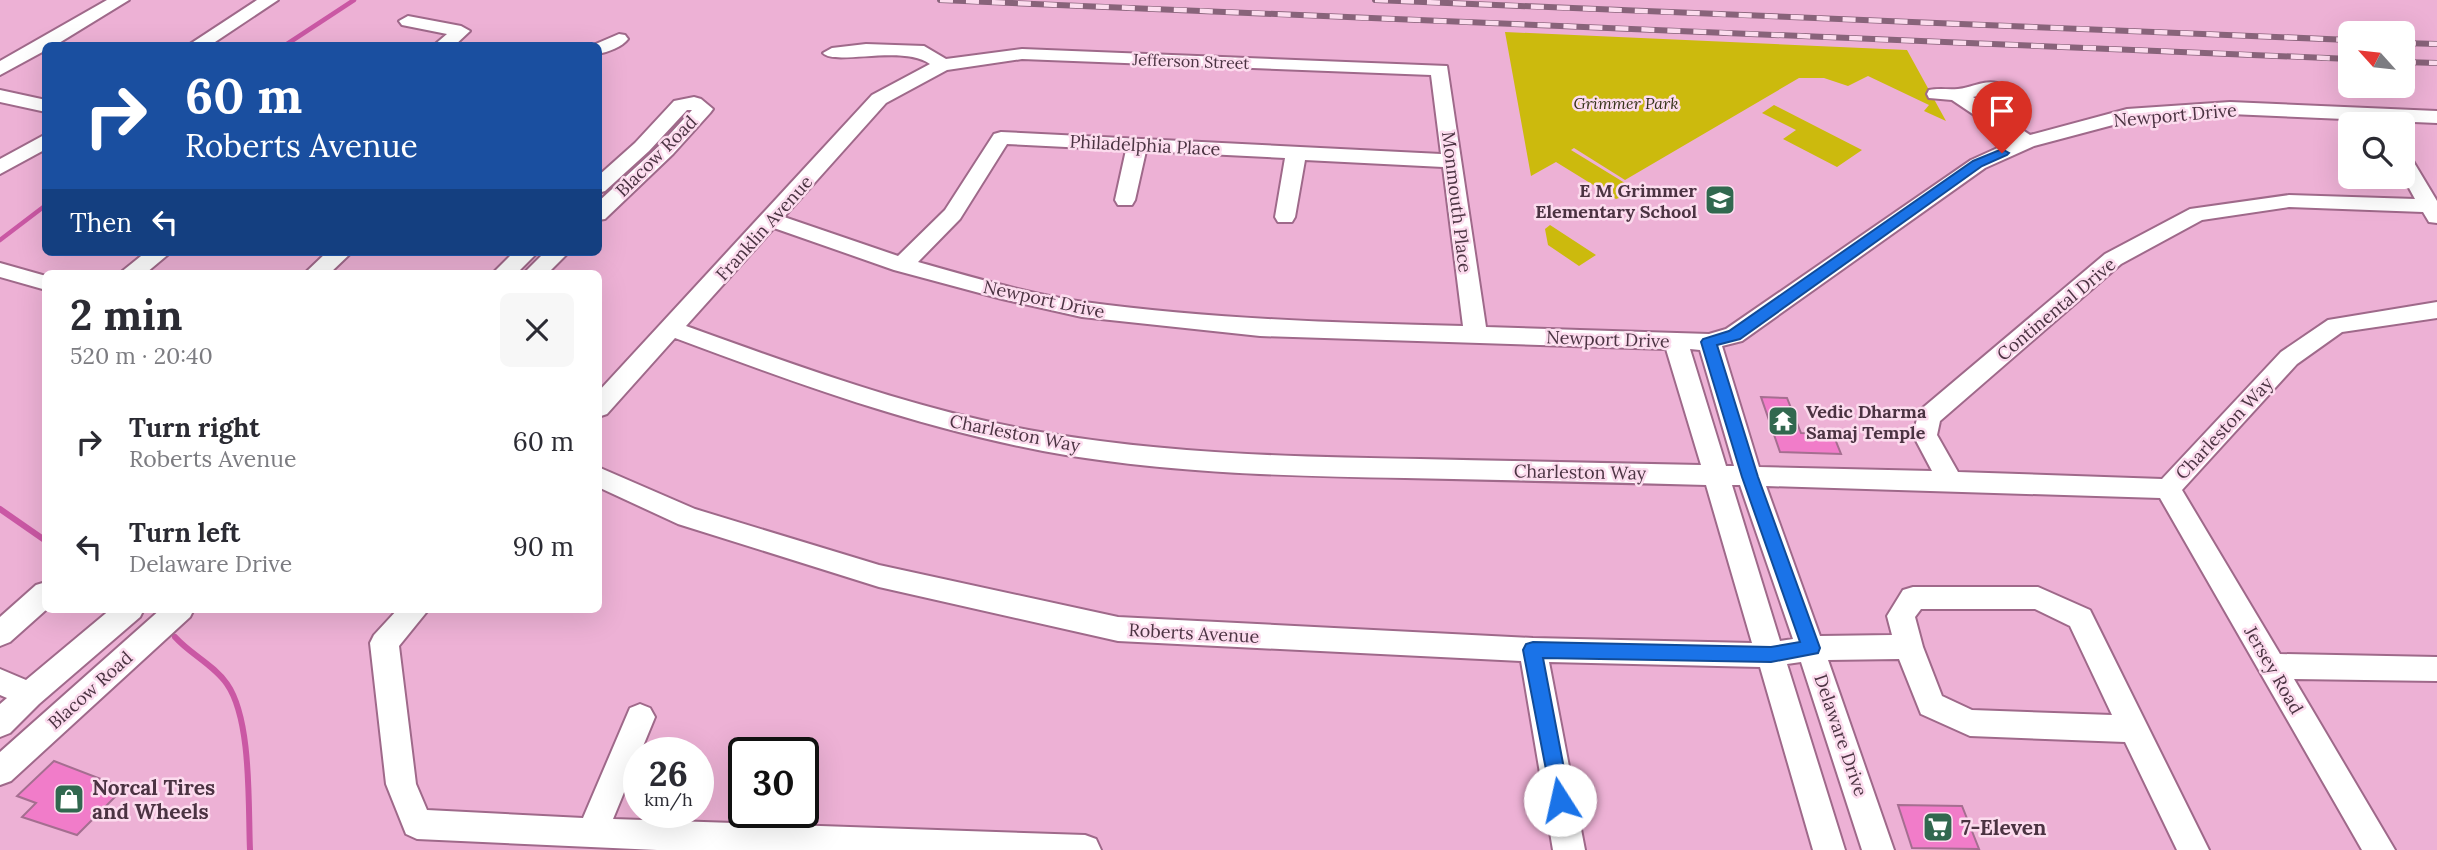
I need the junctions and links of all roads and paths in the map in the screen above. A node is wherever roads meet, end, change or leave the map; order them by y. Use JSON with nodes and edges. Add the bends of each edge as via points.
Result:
{"nodes":[{"id":1,"x":269,"y":0,"type":"edge"},
{"id":2,"x":120,"y":1,"type":"edge"},
{"id":3,"x":408,"y":21,"type":"dead end"},
{"id":4,"x":619,"y":39,"type":"dead end"},
{"id":5,"x":48,"y":42,"type":"edge"},
{"id":6,"x":202,"y":42,"type":"edge"},
{"id":7,"x":447,"y":42,"type":"edge"},
{"id":8,"x":42,"y":45,"type":"edge"},
{"id":9,"x":602,"y":47,"type":"edge"},
{"id":10,"x":832,"y":53,"type":"dead end"},
{"id":11,"x":942,"y":65,"type":"junction"},
{"id":12,"x":0,"y":69,"type":"edge"},
{"id":13,"x":1440,"y":70,"type":"joint"},
{"id":14,"x":1990,"y":88,"type":"dead end"},
{"id":15,"x":1936,"y":94,"type":"dead end"},
{"id":16,"x":1957,"y":95,"type":"junction"},
{"id":17,"x":0,"y":96,"type":"edge"},
{"id":18,"x":42,"y":105,"type":"edge"},
{"id":19,"x":2338,"y":117,"type":"edge"},
{"id":20,"x":2437,"y":117,"type":"edge"},
{"id":21,"x":2415,"y":118,"type":"edge"},
{"id":22,"x":42,"y":142,"type":"edge"},
{"id":23,"x":2027,"y":142,"type":"junction"},
{"id":24,"x":1137,"y":145,"type":"junction"},
{"id":25,"x":1296,"y":153,"type":"junction"},
{"id":26,"x":1451,"y":161,"type":"junction"},
{"id":27,"x":0,"y":168,"type":"edge"},
{"id":28,"x":2415,"y":180,"type":"edge"},
{"id":29,"x":602,"y":183,"type":"edge"},
{"id":30,"x":1125,"y":201,"type":"dead end"},
{"id":31,"x":602,"y":210,"type":"edge"},
{"id":32,"x":2434,"y":212,"type":"edge"},
{"id":33,"x":1285,"y":216,"type":"dead end"},
{"id":34,"x":772,"y":220,"type":"junction"},
{"id":35,"x":154,"y":256,"type":"edge"},
{"id":36,"x":336,"y":256,"type":"edge"},
{"id":37,"x":523,"y":256,"type":"edge"},
{"id":38,"x":554,"y":256,"type":"edge"},
{"id":39,"x":902,"y":265,"type":"junction"},
{"id":40,"x":0,"y":270,"type":"edge"},
{"id":41,"x":135,"y":270,"type":"edge"},
{"id":42,"x":320,"y":270,"type":"edge"},
{"id":43,"x":507,"y":270,"type":"edge"},
{"id":44,"x":538,"y":270,"type":"edge"},
{"id":45,"x":42,"y":282,"type":"edge"},
{"id":46,"x":2437,"y":310,"type":"edge"},
{"id":47,"x":672,"y":329,"type":"junction"},
{"id":48,"x":1475,"y":333,"type":"junction"},
{"id":49,"x":1676,"y":342,"type":"junction"},
{"id":50,"x":1709,"y":342,"type":"junction"},
{"id":51,"x":602,"y":404,"type":"edge"},
{"id":52,"x":1717,"y":475,"type":"junction"},
{"id":53,"x":1750,"y":477,"type":"junction"},
{"id":54,"x":602,"y":478,"type":"edge"},
{"id":55,"x":1950,"y":480,"type":"junction"},
{"id":56,"x":2168,"y":489,"type":"junction"},
{"id":57,"x":42,"y":597,"type":"edge"},
{"id":58,"x":125,"y":613,"type":"edge"},
{"id":59,"x":176,"y":613,"type":"edge"},
{"id":60,"x":411,"y":613,"type":"edge"},
{"id":61,"x":0,"y":634,"type":"edge"},
{"id":62,"x":1811,"y":648,"type":"junction"},
{"id":63,"x":1909,"y":648,"type":"junction"},
{"id":64,"x":1533,"y":650,"type":"junction"},
{"id":65,"x":1771,"y":655,"type":"junction"},
{"id":66,"x":2272,"y":666,"type":"junction"},
{"id":67,"x":2437,"y":669,"type":"edge"},
{"id":68,"x":0,"y":681,"type":"edge"},
{"id":69,"x":29,"y":695,"type":"junction"},
{"id":70,"x":640,"y":717,"type":"dead end"},
{"id":71,"x":0,"y":724,"type":"edge"},
{"id":72,"x":2133,"y":729,"type":"junction"},
{"id":73,"x":0,"y":771,"type":"edge"},
{"id":74,"x":592,"y":833,"type":"junction"},
{"id":75,"x":1085,"y":850,"type":"edge"},
{"id":76,"x":1569,"y":850,"type":"edge"},
{"id":77,"x":1829,"y":850,"type":"edge"},
{"id":78,"x":1878,"y":850,"type":"edge"},
{"id":79,"x":2193,"y":850,"type":"edge"},
{"id":80,"x":2379,"y":850,"type":"edge"}],
"edges":[{"from":1,"to":6,"type":"street"},
{"from":2,"to":5,"type":"street"},
{"from":3,"to":7,"type":"street","via":[[461,31]]},
{"from":4,"to":9,"type":"street"},
{"from":8,"to":12,"type":"street"},
{"from":10,"to":11,"type":"street","via":[[924,51]]},
{"from":11,"to":13,"type":"street","name":"Jefferson Street","via":[[1023,54]]},
{"from":11,"to":34,"type":"street","name":"Franklin Avenue","via":[[879,99]]},
{"from":13,"to":26,"type":"street","name":"Monmouth Place"},
{"from":14,"to":16,"type":"street"},
{"from":15,"to":16,"type":"street"},
{"from":16,"to":23,"type":"street"},
{"from":17,"to":18,"type":"street"},
{"from":19,"to":23,"type":"street","name":"Newport Drive","via":[[2230,108],[2127,115]]},
{"from":20,"to":21,"type":"street","name":"Newport Drive"},
{"from":22,"to":27,"type":"street"},
{"from":23,"to":50,"type":"street","name":"Newport Drive","via":[[1978,164],[1734,335]]},
{"from":24,"to":25,"type":"street","name":"Philadelphia Place"},
{"from":24,"to":30,"type":"street"},
{"from":24,"to":39,"type":"street","name":"Philadelphia Place","via":[[1001,138],[953,214]]},
{"from":25,"to":26,"type":"street","name":"Philadelphia Place"},
{"from":25,"to":33,"type":"street"},
{"from":26,"to":48,"type":"street","name":"Monmouth Place"},
{"from":28,"to":32,"type":"street"},
{"from":29,"to":31,"type":"street","name":"Blacow Road","via":[[681,105],[694,103],[703,108]]},
{"from":32,"to":55,"type":"street","name":"Continental Drive","via":[[2289,201],[2197,214],[2113,259],[1928,417],[1925,435]]},
{"from":34,"to":39,"type":"street","name":"Newport Drive"},
{"from":34,"to":47,"type":"street","name":"Franklin Avenue"},
{"from":35,"to":41,"type":"street"},
{"from":36,"to":42,"type":"street"},
{"from":37,"to":43,"type":"street"},
{"from":38,"to":44,"type":"street"},
{"from":39,"to":48,"type":"street","name":"Newport Drive","via":[[1082,309],[1161,319],[1260,328]]},
{"from":40,"to":45,"type":"street"},
{"from":46,"to":56,"type":"street","name":"Charleston Way","via":[[2336,325],[2289,358]]},
{"from":47,"to":51,"type":"street","name":"Franklin Avenue"},
{"from":47,"to":52,"type":"street","name":"Charleston Way","via":[[917,414],[1043,442],[1191,462]]},
{"from":48,"to":49,"type":"street","name":"Newport Drive"},
{"from":49,"to":50,"type":"street","name":"Newport Drive"},
{"from":49,"to":52,"type":"street"},
{"from":50,"to":53,"type":"street","name":"Delaware Drive"},
{"from":52,"to":53,"type":"street","name":"Charleston Way"},
{"from":52,"to":65,"type":"street"},
{"from":53,"to":55,"type":"street","name":"Charleston Way"},
{"from":53,"to":62,"type":"street","name":"Delaware Drive"},
{"from":54,"to":64,"type":"street","name":"Roberts Avenue","via":[[687,517],[879,576],[1118,629]]},
{"from":55,"to":56,"type":"street","name":"Charleston Way"},
{"from":56,"to":66,"type":"street","name":"Jersey Road"},
{"from":57,"to":61,"type":"street"},
{"from":58,"to":69,"type":"street","name":"Blacow Road"},
{"from":59,"to":73,"type":"street","name":"Blacow Road"},
{"from":60,"to":74,"type":"street","via":[[384,643],[401,784],[417,824]]},
{"from":62,"to":63,"type":"street","name":"Roberts Avenue"},
{"from":62,"to":65,"type":"street","name":"Roberts Avenue"},
{"from":62,"to":78,"type":"street","name":"Delaware Drive"},
{"from":63,"to":72,"type":"street","via":[[1931,705],[1970,723]]},
{"from":63,"to":72,"type":"street","via":[[1901,616],[1913,598],[2038,598],[2080,618]]},
{"from":64,"to":65,"type":"street","name":"Roberts Avenue"},
{"from":64,"to":76,"type":"street"},
{"from":65,"to":77,"type":"street"},
{"from":66,"to":67,"type":"street"},
{"from":66,"to":80,"type":"street","name":"Jersey Road"},
{"from":68,"to":69,"type":"street"},
{"from":69,"to":71,"type":"street","name":"Blacow Road"},
{"from":70,"to":74,"type":"street"},
{"from":72,"to":79,"type":"street"},
{"from":74,"to":75,"type":"street"}]}
